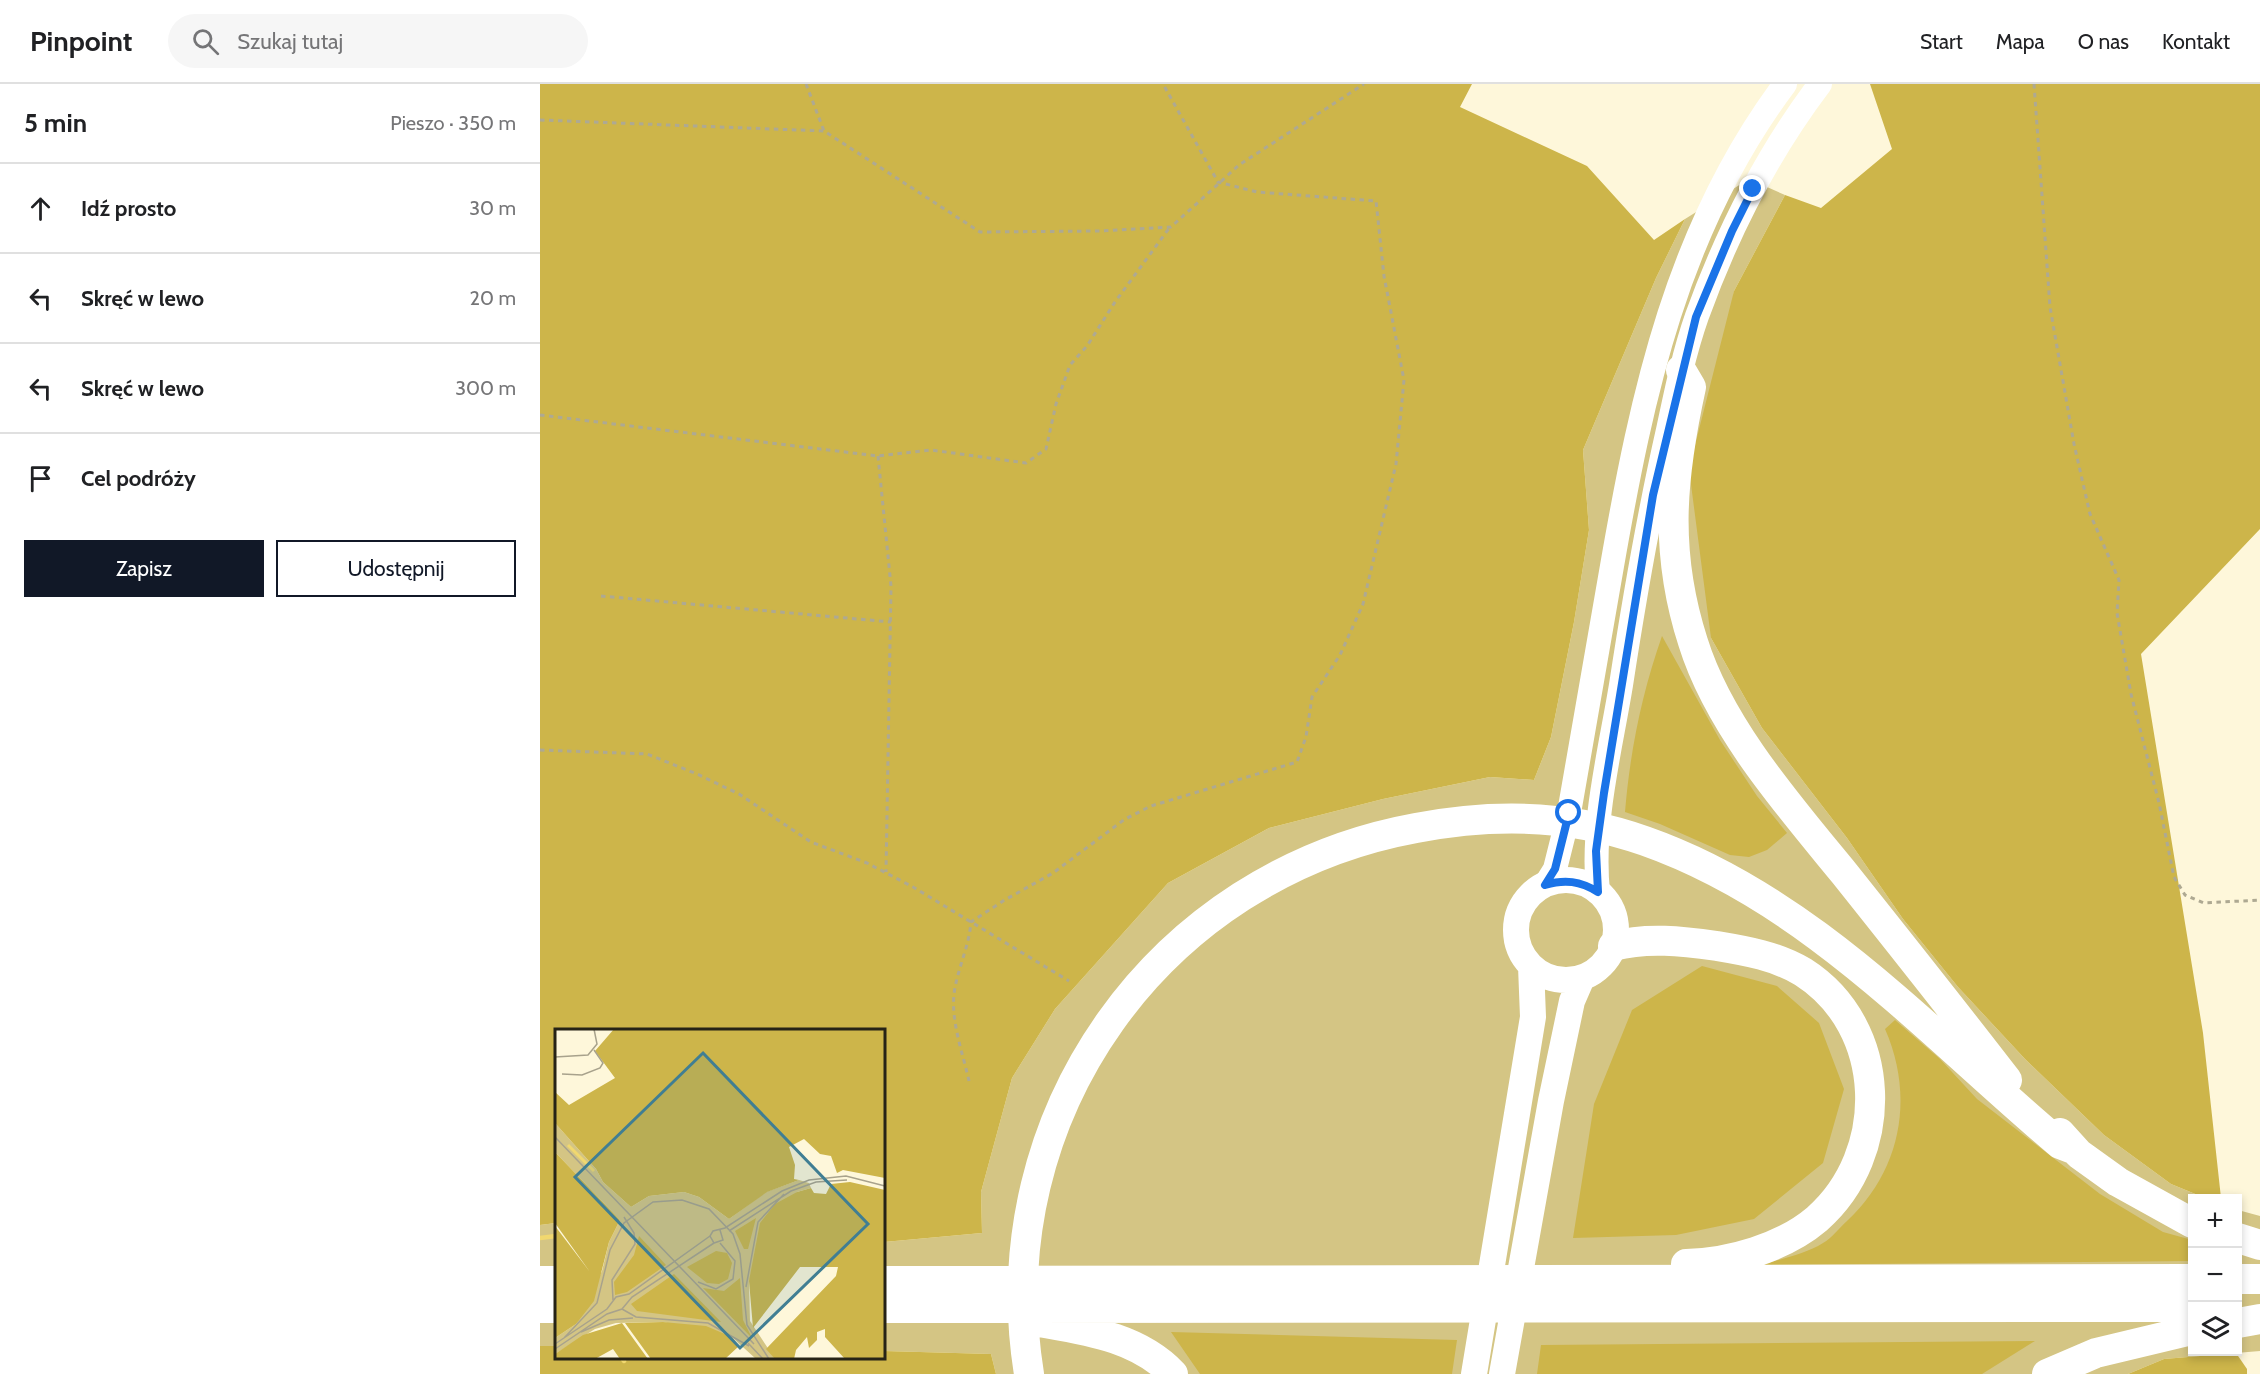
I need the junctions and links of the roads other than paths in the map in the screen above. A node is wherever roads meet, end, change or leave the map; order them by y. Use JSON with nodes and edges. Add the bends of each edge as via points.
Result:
{"nodes":[{"id":1,"x":1785,"y":84,"type":"edge"},
{"id":2,"x":1820,"y":84,"type":"edge"},
{"id":3,"x":1681,"y":370,"type":"junction"},
{"id":4,"x":1545,"y":885,"type":"junction"},
{"id":5,"x":1598,"y":892,"type":"junction"},
{"id":6,"x":1613,"y":946,"type":"junction"},
{"id":7,"x":1531,"y":966,"type":"junction"},
{"id":8,"x":1582,"y":978,"type":"junction"},
{"id":9,"x":2073,"y":1149,"type":"junction"},
{"id":10,"x":2188,"y":1220,"type":"edge"},
{"id":11,"x":2242,"y":1239,"type":"edge"},
{"id":12,"x":2260,"y":1245,"type":"edge"},
{"id":13,"x":1562,"y":1278,"type":"junction"},
{"id":14,"x":2188,"y":1279,"type":"edge"},
{"id":15,"x":2242,"y":1279,"type":"edge"},
{"id":16,"x":2260,"y":1279,"type":"edge"},
{"id":17,"x":885,"y":1281,"type":"edge"},
{"id":18,"x":990,"y":1303,"type":"junction"},
{"id":19,"x":1053,"y":1304,"type":"junction"},
{"id":20,"x":2188,"y":1307,"type":"edge"},
{"id":21,"x":2242,"y":1307,"type":"edge"},
{"id":22,"x":2260,"y":1307,"type":"edge"},
{"id":23,"x":885,"y":1308,"type":"edge"},
{"id":24,"x":2260,"y":1319,"type":"edge"},
{"id":25,"x":2242,"y":1322,"type":"edge"},
{"id":26,"x":2188,"y":1331,"type":"edge"},
{"id":27,"x":1029,"y":1374,"type":"edge"},
{"id":28,"x":1173,"y":1374,"type":"edge"},
{"id":29,"x":1474,"y":1374,"type":"edge"},
{"id":30,"x":1502,"y":1374,"type":"edge"},
{"id":31,"x":2047,"y":1374,"type":"edge"}],
"edges":[{"from":1,"to":4,"type":"main road","via":[[1753,130],[1708,214],[1673,297],[1653,362],[1629,467],[1569,813],[1555,869]]},
{"from":2,"to":3,"type":"main road","via":[[1778,144],[1732,231],[1696,317]]},
{"from":3,"to":5,"type":"main road","via":[[1653,495],[1626,649],[1596,851]]},
{"from":3,"to":9,"type":"highway","via":[[1691,387],[1671,502],[1677,575],[1693,644],[1710,682],[1748,747],[1806,827],[2010,1084]]},
{"from":4,"to":5,"type":"main road","via":[[1567,881]]},
{"from":4,"to":7,"type":"main road","via":[[1526,900],[1516,922],[1518,946]]},
{"from":5,"to":6,"type":"main road","via":[[1614,917]]},
{"from":6,"to":8,"type":"main road","via":[[1606,959]]},
{"from":6,"to":13,"type":"highway","via":[[1649,940],[1708,945],[1755,952],[1803,972],[1837,1004],[1860,1043],[1871,1089],[1868,1135],[1856,1167],[1832,1203],[1808,1225],[1780,1241],[1725,1259],[1695,1264],[1591,1267]]},
{"from":7,"to":8,"type":"main road","via":[[1550,978]]},
{"from":7,"to":29,"type":"main road","via":[[1533,1017]]},
{"from":8,"to":30,"type":"main road","via":[[1572,1001],[1553,1089]]},
{"from":9,"to":10,"type":"highway","via":[[2118,1182]]},
{"from":9,"to":27,"type":"highway","via":[[2060,1144],[1803,924],[1732,879],[1641,840],[1578,823],[1519,817],[1444,823],[1379,835],[1327,853],[1225,907],[1170,950],[1143,979],[1084,1060],[1066,1094],[1048,1144],[1029,1219],[1024,1256],[1024,1347]]},
{"from":11,"to":12,"type":"highway"},
{"from":13,"to":14,"type":"highway"},
{"from":13,"to":19,"type":"highway","via":[[1447,1278]]},
{"from":15,"to":16,"type":"highway"},
{"from":17,"to":18,"type":"highway"},
{"from":18,"to":19,"type":"highway"},
{"from":18,"to":19,"type":"highway"},
{"from":18,"to":23,"type":"highway"},
{"from":19,"to":20,"type":"highway"},
{"from":19,"to":28,"type":"highway","via":[[1159,1361]]},
{"from":21,"to":22,"type":"highway"},
{"from":24,"to":25,"type":"highway"},
{"from":26,"to":31,"type":"highway","via":[[2096,1353]]}]}
